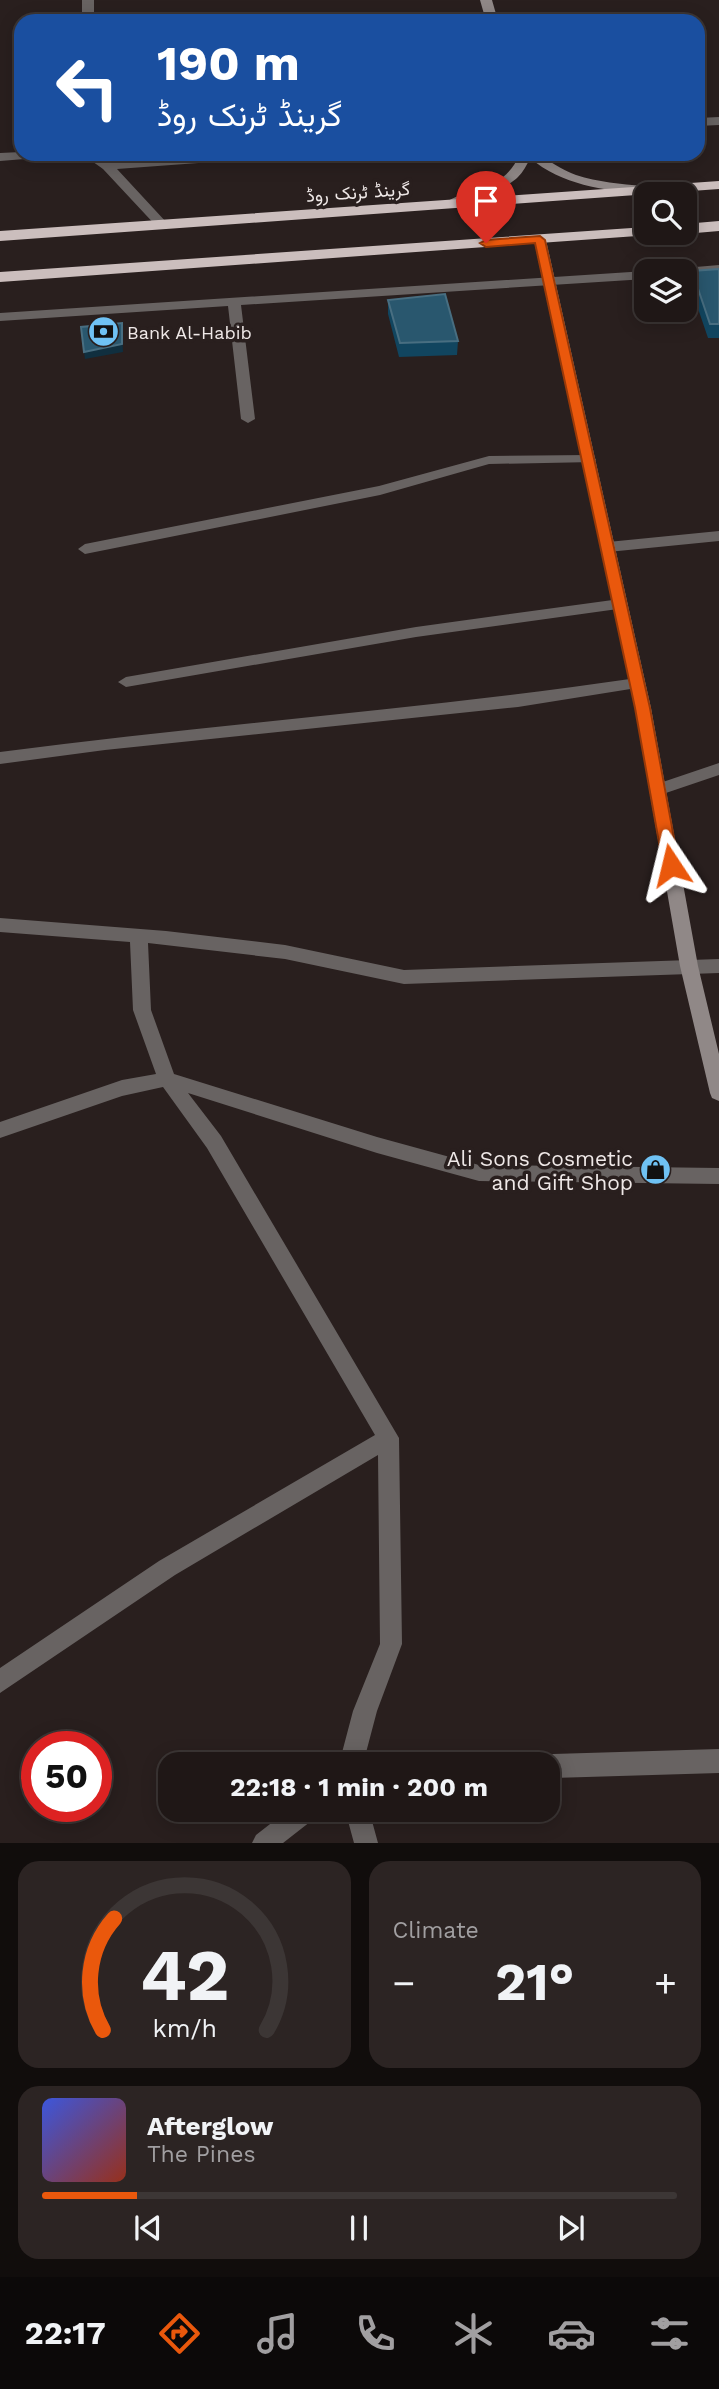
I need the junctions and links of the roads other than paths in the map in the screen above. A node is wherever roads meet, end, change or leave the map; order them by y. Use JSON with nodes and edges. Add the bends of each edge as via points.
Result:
{"nodes":[{"id":1,"x":99,"y":161,"type":"edge"},
{"id":2,"x":173,"y":161,"type":"edge"},
{"id":3,"x":522,"y":161,"type":"edge"},
{"id":4,"x":542,"y":161,"type":"edge"},
{"id":5,"x":107,"y":166,"type":"junction"},
{"id":6,"x":719,"y":185,"type":"edge"},
{"id":7,"x":697,"y":187,"type":"edge"},
{"id":8,"x":634,"y":188,"type":"edge"},
{"id":9,"x":634,"y":191,"type":"edge"},
{"id":10,"x":449,"y":205,"type":"junction"},
{"id":11,"x":163,"y":226,"type":"junction"},
{"id":12,"x":719,"y":226,"type":"edge"},
{"id":13,"x":697,"y":228,"type":"edge"},
{"id":14,"x":634,"y":233,"type":"edge"},
{"id":15,"x":0,"y":236,"type":"edge"},
{"id":16,"x":540,"y":240,"type":"junction"},
{"id":17,"x":719,"y":270,"type":"edge"},
{"id":18,"x":697,"y":271,"type":"edge"},
{"id":19,"x":634,"y":276,"type":"edge"},
{"id":20,"x":0,"y":277,"type":"edge"},
{"id":21,"x":549,"y":280,"type":"junction"},
{"id":22,"x":234,"y":301,"type":"junction"},
{"id":23,"x":0,"y":317,"type":"edge"},
{"id":24,"x":248,"y":419,"type":"dead end"},
{"id":25,"x":589,"y":459,"type":"junction"},
{"id":26,"x":719,"y":536,"type":"edge"},
{"id":27,"x":608,"y":547,"type":"junction"},
{"id":28,"x":85,"y":549,"type":"dead end"},
{"id":29,"x":620,"y":604,"type":"junction"},
{"id":30,"x":126,"y":682,"type":"dead end"},
{"id":31,"x":637,"y":683,"type":"junction"},
{"id":32,"x":0,"y":758,"type":"edge"},
{"id":33,"x":719,"y":769,"type":"edge"},
{"id":34,"x":657,"y":790,"type":"junction"},
{"id":35,"x":0,"y":925,"type":"edge"},
{"id":36,"x":139,"y":936,"type":"junction"},
{"id":37,"x":689,"y":966,"type":"junction"},
{"id":38,"x":719,"y":966,"type":"edge"},
{"id":39,"x":167,"y":1079,"type":"junction"},
{"id":40,"x":719,"y":1093,"type":"edge"},
{"id":41,"x":0,"y":1130,"type":"edge"},
{"id":42,"x":719,"y":1176,"type":"edge"},
{"id":43,"x":388,"y":1438,"type":"junction"},
{"id":44,"x":0,"y":1682,"type":"edge"},
{"id":45,"x":354,"y":1752,"type":"edge"},
{"id":46,"x":719,"y":1761,"type":"edge"},
{"id":47,"x":560,"y":1766,"type":"edge"},
{"id":48,"x":291,"y":1822,"type":"edge"},
{"id":49,"x":360,"y":1822,"type":"edge"},
{"id":50,"x":264,"y":1843,"type":"edge"},
{"id":51,"x":366,"y":1843,"type":"edge"}],
"edges":[{"from":1,"to":5,"type":"street"},
{"from":2,"to":5,"type":"street"},
{"from":3,"to":10,"type":"main road","via":[[498,186]]},
{"from":4,"to":8,"type":"main road","via":[[583,181]]},
{"from":5,"to":11,"type":"street"},
{"from":6,"to":7,"type":"highway","name":"گرینڈ ٹرنک روڈ"},
{"from":9,"to":10,"type":"highway","name":"گرینڈ ٹرنک روڈ"},
{"from":10,"to":11,"type":"highway","name":"گرینڈ ٹرنک روڈ"},
{"from":11,"to":15,"type":"highway","name":"گرینڈ ٹرنک روڈ"},
{"from":12,"to":13,"type":"highway"},
{"from":14,"to":16,"type":"highway"},
{"from":16,"to":20,"type":"highway"},
{"from":16,"to":21,"type":"main road"},
{"from":17,"to":18,"type":"street"},
{"from":19,"to":21,"type":"street"},
{"from":21,"to":22,"type":"street"},
{"from":21,"to":25,"type":"main road"},
{"from":22,"to":23,"type":"street"},
{"from":22,"to":24,"type":"street"},
{"from":25,"to":27,"type":"main road"},
{"from":25,"to":28,"type":"street","via":[[489,460],[380,490]]},
{"from":26,"to":27,"type":"street"},
{"from":27,"to":29,"type":"main road"},
{"from":29,"to":30,"type":"street"},
{"from":29,"to":31,"type":"main road"},
{"from":31,"to":32,"type":"street","via":[[518,701]]},
{"from":31,"to":34,"type":"main road"},
{"from":33,"to":34,"type":"street"},
{"from":34,"to":37,"type":"main road"},
{"from":35,"to":36,"type":"street"},
{"from":36,"to":37,"type":"street","via":[[285,952],[404,977]]},
{"from":36,"to":39,"type":"street","via":[[142,1010]]},
{"from":37,"to":38,"type":"street"},
{"from":37,"to":40,"type":"main road"},
{"from":39,"to":41,"type":"street","via":[[122,1088]]},
{"from":39,"to":42,"type":"street","via":[[479,1173]]},
{"from":39,"to":43,"type":"street","via":[[214,1142]]},
{"from":43,"to":44,"type":"street","via":[[167,1568]]},
{"from":43,"to":45,"type":"street","via":[[391,1644]]},
{"from":46,"to":47,"type":"street"},
{"from":48,"to":50,"type":"street"},
{"from":49,"to":51,"type":"street"}]}
